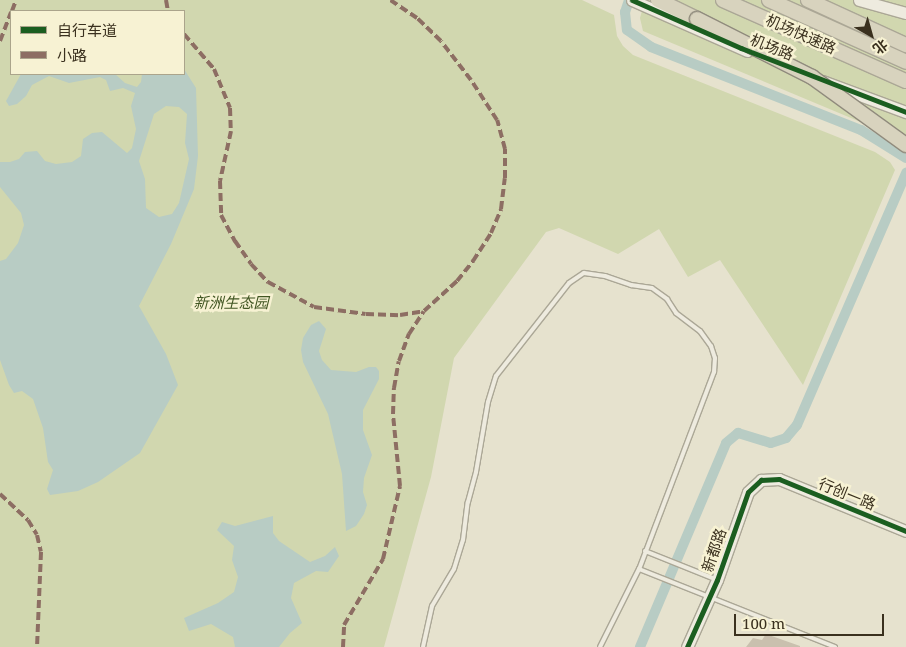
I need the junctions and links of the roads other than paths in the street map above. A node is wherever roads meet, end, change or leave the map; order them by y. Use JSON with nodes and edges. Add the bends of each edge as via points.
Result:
{"nodes":[{"id":1,"x":658,"y":0,"type":"edge"},
{"id":2,"x":723,"y":0,"type":"edge"},
{"id":3,"x":769,"y":0,"type":"edge"},
{"id":4,"x":808,"y":0,"type":"edge"},
{"id":5,"x":860,"y":0,"type":"edge"},
{"id":6,"x":637,"y":2,"type":"edge"},
{"id":7,"x":906,"y":13,"type":"edge"},
{"id":8,"x":886,"y":35,"type":"junction"},
{"id":9,"x":906,"y":40,"type":"edge"},
{"id":10,"x":906,"y":45,"type":"edge"},
{"id":11,"x":906,"y":62,"type":"edge"},
{"id":12,"x":906,"y":81,"type":"edge"},
{"id":13,"x":906,"y":112,"type":"edge"},
{"id":14,"x":906,"y":145,"type":"edge"},
{"id":15,"x":779,"y":479,"type":"joint"},
{"id":16,"x":906,"y":532,"type":"edge"},
{"id":17,"x":645,"y":551,"type":"junction"},
{"id":18,"x":639,"y":569,"type":"junction"},
{"id":19,"x":717,"y":580,"type":"junction"},
{"id":20,"x":710,"y":598,"type":"junction"},
{"id":21,"x":423,"y":647,"type":"edge"},
{"id":22,"x":600,"y":647,"type":"edge"},
{"id":23,"x":687,"y":647,"type":"edge"},
{"id":24,"x":835,"y":647,"type":"edge"}],
"edges":[{"from":1,"to":14,"type":"highway","bridge":true,"via":[[812,77]]},
{"from":2,"to":12,"type":"highway","name":"机场快速路"},
{"from":3,"to":11,"type":"highway","name":"机场快速路"},
{"from":4,"to":8,"type":"highway"},
{"from":5,"to":7,"type":"street"},
{"from":6,"to":13,"type":"street","name":"机场路","via":[[741,48]]},
{"from":8,"to":9,"type":"highway"},
{"from":8,"to":10,"type":"highway"},
{"from":15,"to":16,"type":"street","name":"行创一路"},
{"from":15,"to":19,"type":"street","name":"新都路","via":[[760,480],[748,492]]},
{"from":17,"to":18,"type":"lane"},
{"from":17,"to":19,"type":"lane"},
{"from":17,"to":21,"type":"lane","via":[[714,372],[715,358],[712,346],[700,331],[676,313],[667,299],[652,288],[584,273],[569,283],[496,376],[488,402],[463,540],[454,569],[432,606]]},
{"from":18,"to":20,"type":"lane"},
{"from":18,"to":22,"type":"lane"},
{"from":19,"to":20,"type":"street","name":"新都路"},
{"from":20,"to":23,"type":"street","name":"新都路"},
{"from":20,"to":24,"type":"lane"}]}
